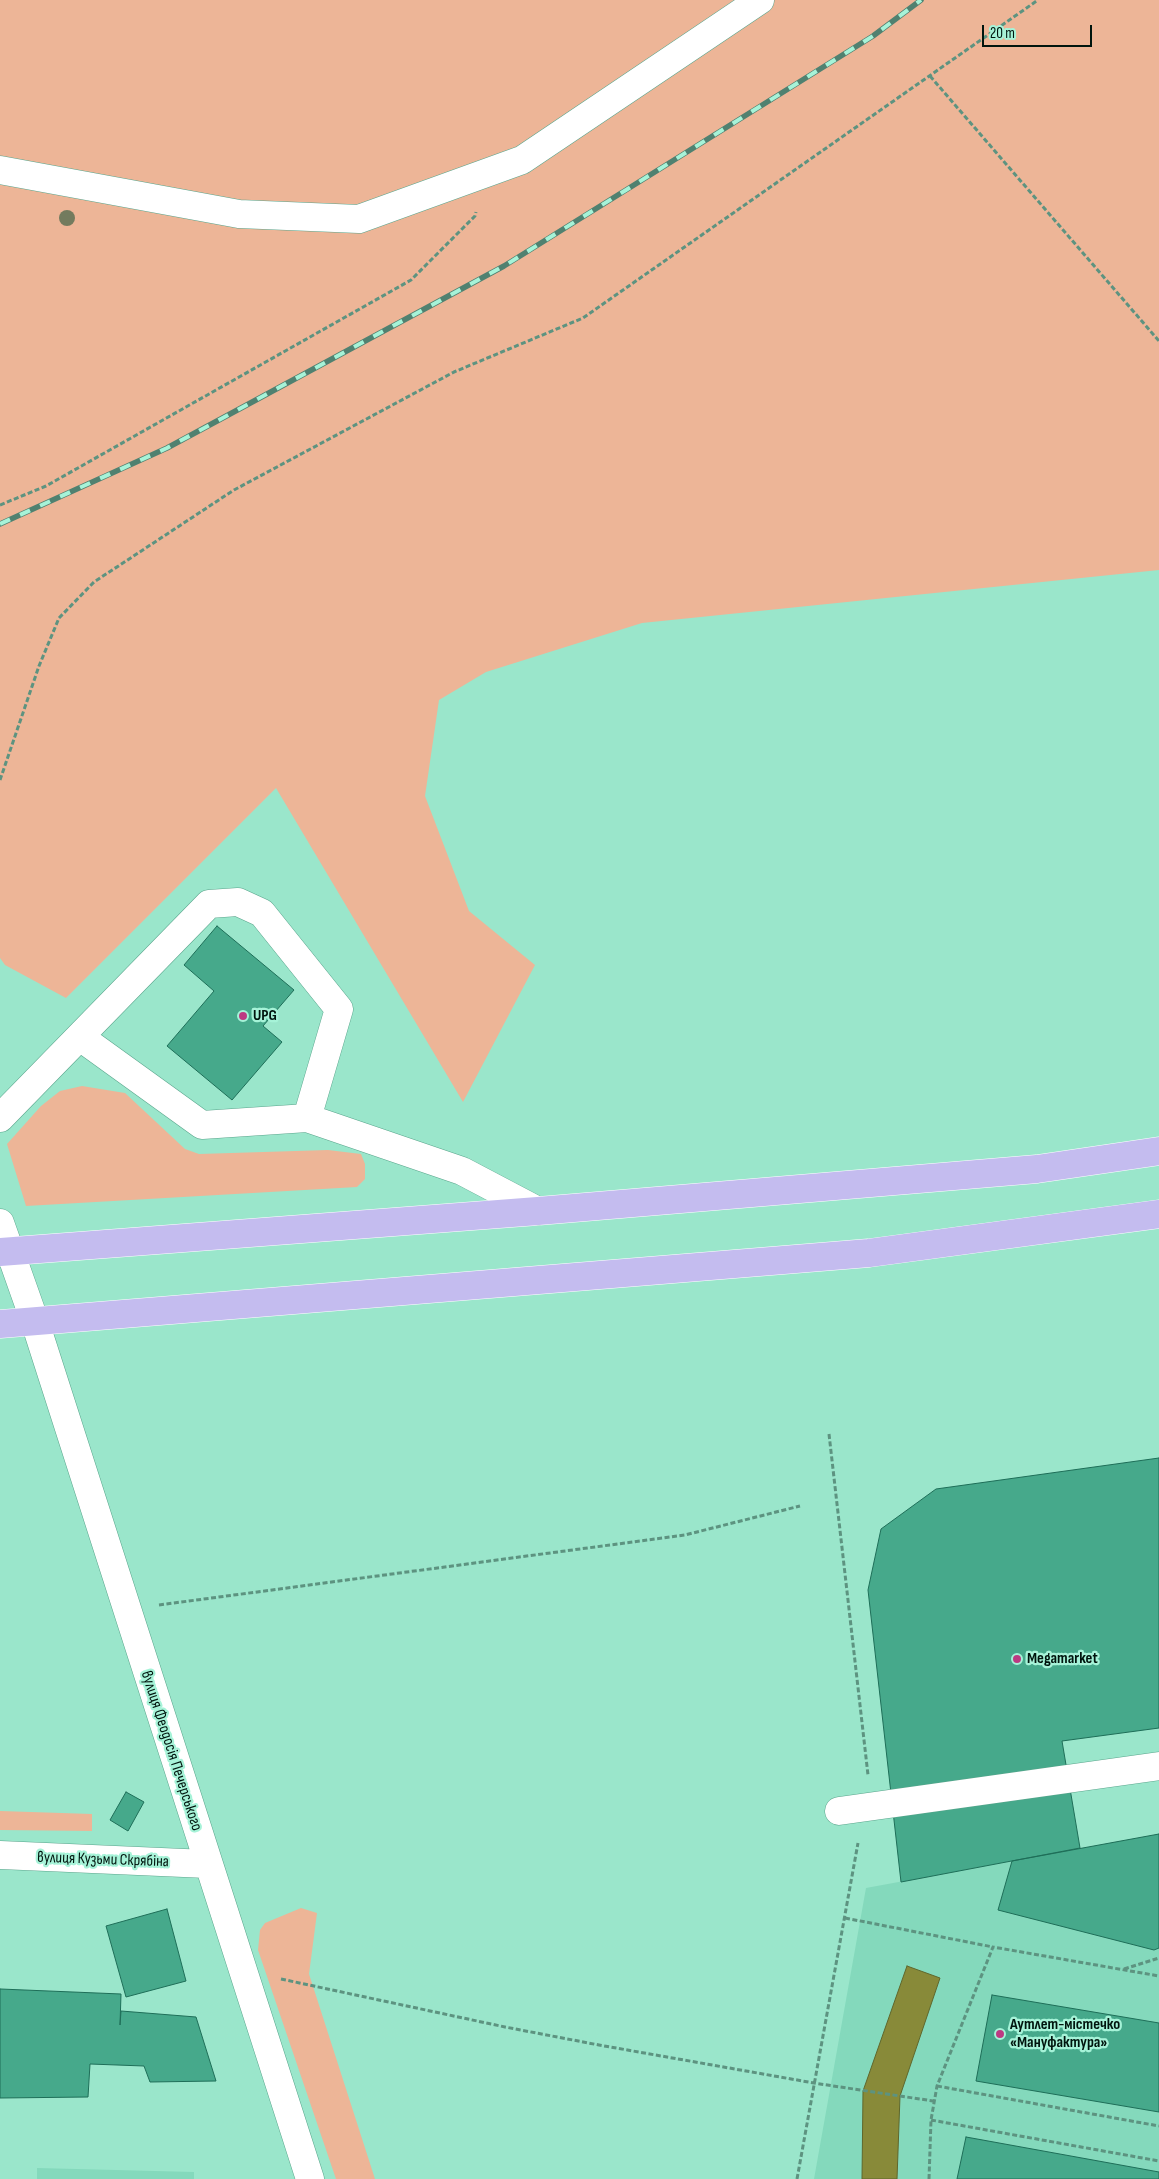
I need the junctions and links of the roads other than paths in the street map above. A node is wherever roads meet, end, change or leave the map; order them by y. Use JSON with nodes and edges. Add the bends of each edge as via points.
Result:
{"nodes":[{"id":1,"x":760,"y":0,"type":"edge"},
{"id":2,"x":0,"y":170,"type":"edge"},
{"id":3,"x":80,"y":1037,"type":"junction"},
{"id":4,"x":0,"y":1118,"type":"edge"},
{"id":5,"x":307,"y":1118,"type":"junction"},
{"id":6,"x":1159,"y":1151,"type":"edge"},
{"id":7,"x":538,"y":1211,"type":"junction"},
{"id":8,"x":1159,"y":1214,"type":"edge"},
{"id":9,"x":0,"y":1223,"type":"edge"},
{"id":10,"x":5,"y":1251,"type":"edge"},
{"id":11,"x":35,"y":1322,"type":"junction"},
{"id":12,"x":0,"y":1324,"type":"edge"},
{"id":13,"x":1159,"y":1766,"type":"edge"},
{"id":14,"x":839,"y":1811,"type":"dead end"},
{"id":15,"x":0,"y":1855,"type":"edge"},
{"id":16,"x":207,"y":1864,"type":"junction"},
{"id":17,"x":310,"y":2179,"type":"edge"}],
"edges":[{"from":1,"to":2,"type":"street","via":[[522,160],[359,219],[239,214]]},
{"from":3,"to":4,"type":"street"},
{"from":3,"to":5,"type":"street","via":[[202,1125]]},
{"from":3,"to":5,"type":"street","via":[[209,904],[238,902],[262,913],[339,1009]]},
{"from":5,"to":7,"type":"street","via":[[462,1171]]},
{"from":6,"to":7,"type":"main road","via":[[1037,1169]]},
{"from":7,"to":10,"type":"main road"},
{"from":8,"to":11,"type":"main road","via":[[869,1253]]},
{"from":9,"to":10,"type":"street","name":"вулиця Феодосія Печерського"},
{"from":10,"to":11,"type":"street","name":"вулиця Феодосія Печерського"},
{"from":11,"to":12,"type":"main road"},
{"from":11,"to":16,"type":"street","name":"вулиця Феодосія Печерського"},
{"from":13,"to":14,"type":"street"},
{"from":15,"to":16,"type":"street","name":"вулиця Кузьми Скрябіна"},
{"from":16,"to":17,"type":"street","name":"вулиця Феодосія Печерського"}]}
